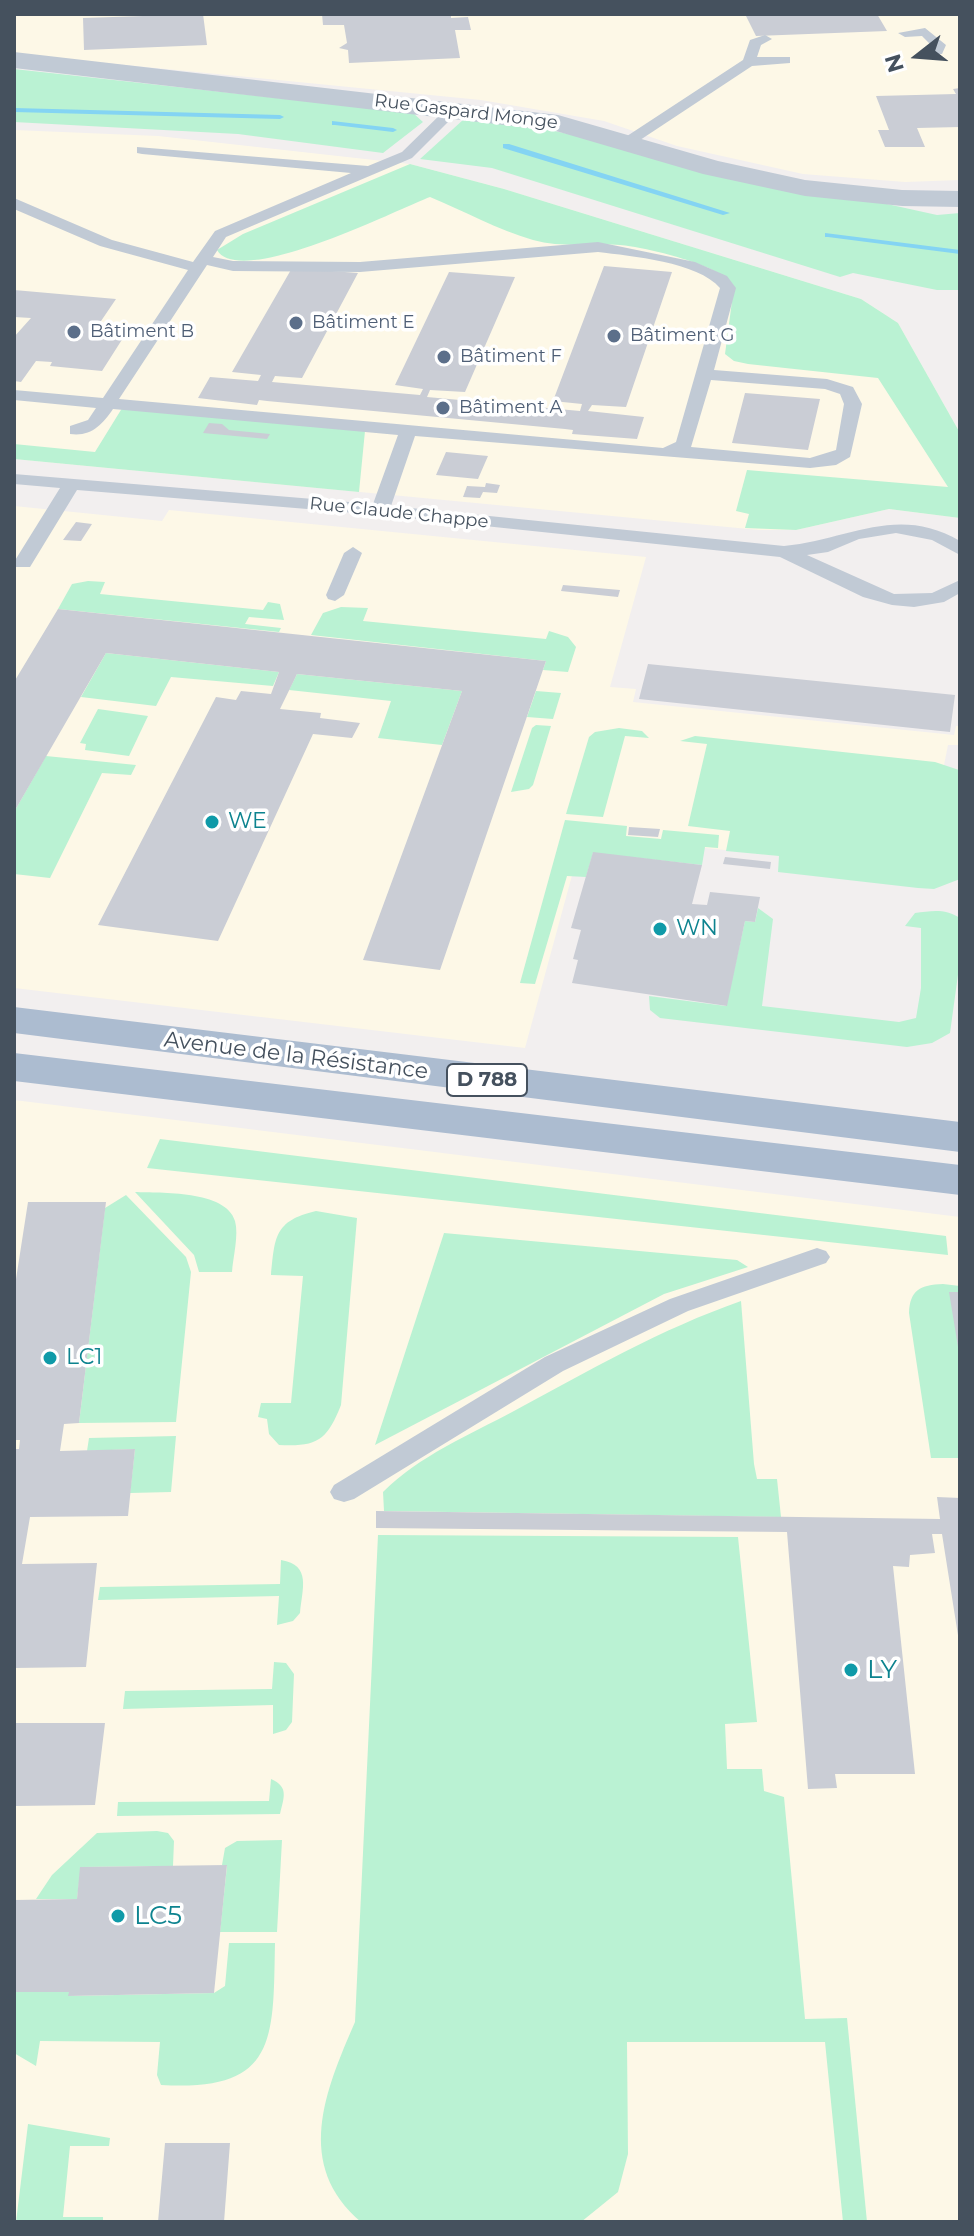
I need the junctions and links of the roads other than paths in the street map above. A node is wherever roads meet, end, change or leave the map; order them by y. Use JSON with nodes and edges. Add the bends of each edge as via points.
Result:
{"nodes":[{"id":1,"x":905,"y":33,"type":"dead end"},
{"id":2,"x":765,"y":39,"type":"dead end"},
{"id":3,"x":937,"y":51,"type":"dead end"},
{"id":4,"x":14,"y":60,"type":"edge"},
{"id":5,"x":785,"y":60,"type":"dead end"},
{"id":6,"x":749,"y":62,"type":"junction"},
{"id":7,"x":455,"y":108,"type":"junction"},
{"id":8,"x":626,"y":143,"type":"junction"},
{"id":9,"x":142,"y":150,"type":"dead end"},
{"id":10,"x":370,"y":170,"type":"junction"},
{"id":11,"x":50,"y":199,"type":"dead end"},
{"id":12,"x":960,"y":199,"type":"edge"},
{"id":13,"x":20,"y":206,"type":"edge"},
{"id":14,"x":88,"y":217,"type":"dead end"},
{"id":15,"x":66,"y":225,"type":"junction"},
{"id":16,"x":127,"y":235,"type":"dead end"},
{"id":17,"x":106,"y":243,"type":"junction"},
{"id":18,"x":200,"y":263,"type":"junction"},
{"id":19,"x":704,"y":374,"type":"junction"},
{"id":20,"x":14,"y":395,"type":"edge"},
{"id":21,"x":107,"y":403,"type":"junction"},
{"id":22,"x":76,"y":430,"type":"dead end"},
{"id":23,"x":408,"y":431,"type":"junction"},
{"id":24,"x":678,"y":451,"type":"junction"},
{"id":25,"x":14,"y":480,"type":"edge"},
{"id":26,"x":72,"y":484,"type":"junction"},
{"id":27,"x":380,"y":510,"type":"junction"},
{"id":28,"x":960,"y":549,"type":"edge"},
{"id":29,"x":784,"y":552,"type":"junction"},
{"id":30,"x":353,"y":553,"type":"dead end"},
{"id":31,"x":23,"y":563,"type":"dead end"},
{"id":32,"x":960,"y":586,"type":"edge"},
{"id":33,"x":335,"y":595,"type":"dead end"},
{"id":34,"x":14,"y":1020,"type":"edge"},
{"id":35,"x":14,"y":1067,"type":"edge"},
{"id":36,"x":960,"y":1137,"type":"edge"},
{"id":37,"x":960,"y":1180,"type":"edge"},
{"id":38,"x":817,"y":1257,"type":"dead end"},
{"id":39,"x":344,"y":1492,"type":"dead end"}],
"edges":[{"from":1,"to":3,"type":"lane","via":[[925,32],[939,45]]},
{"from":2,"to":6,"type":"lane","via":[[755,43]]},
{"from":4,"to":7,"type":"street","name":"Rue Gaspard Monge"},
{"from":5,"to":6,"type":"lane"},
{"from":6,"to":8,"type":"lane"},
{"from":7,"to":8,"type":"street","name":"Rue Gaspard Monge","via":[[558,123]]},
{"from":7,"to":10,"type":"lane","via":[[407,155]]},
{"from":8,"to":12,"type":"street","name":"Rue Gaspard Monge","via":[[805,188]]},
{"from":9,"to":10,"type":"lane"},
{"from":10,"to":18,"type":"lane","via":[[223,232]]},
{"from":11,"to":13,"type":"lane"},
{"from":13,"to":15,"type":"lane"},
{"from":14,"to":15,"type":"lane"},
{"from":15,"to":17,"type":"lane"},
{"from":16,"to":17,"type":"lane"},
{"from":17,"to":18,"type":"lane"},
{"from":18,"to":19,"type":"lane","via":[[375,263],[613,249],[723,279],[728,288]]},
{"from":18,"to":21,"type":"lane"},
{"from":19,"to":24,"type":"lane"},
{"from":19,"to":24,"type":"lane","via":[[847,391],[853,404],[844,453],[830,461],[707,461]]},
{"from":20,"to":21,"type":"lane"},
{"from":21,"to":22,"type":"lane","via":[[94,424]]},
{"from":21,"to":23,"type":"lane"},
{"from":23,"to":24,"type":"lane","via":[[635,457]]},
{"from":23,"to":27,"type":"lane"},
{"from":25,"to":26,"type":"lane","name":"Rue Claude Chappe"},
{"from":26,"to":27,"type":"lane","name":"Rue Claude Chappe"},
{"from":26,"to":31,"type":"lane"},
{"from":27,"to":29,"type":"lane","name":"Rue Claude Chappe"},
{"from":28,"to":29,"type":"lane","via":[[938,536],[896,528]]},
{"from":29,"to":32,"type":"lane","via":[[814,563],[848,586],[892,600],[940,596]]},
{"from":30,"to":33,"type":"lane"},
{"from":34,"to":36,"type":"main road","name":"Avenue de la Résistance","number":"D 788"},
{"from":35,"to":37,"type":"main road","name":"Avenue de la Résistance","number":"D 788"},
{"from":38,"to":39,"type":"lane","via":[[679,1305],[554,1364]]}]}
